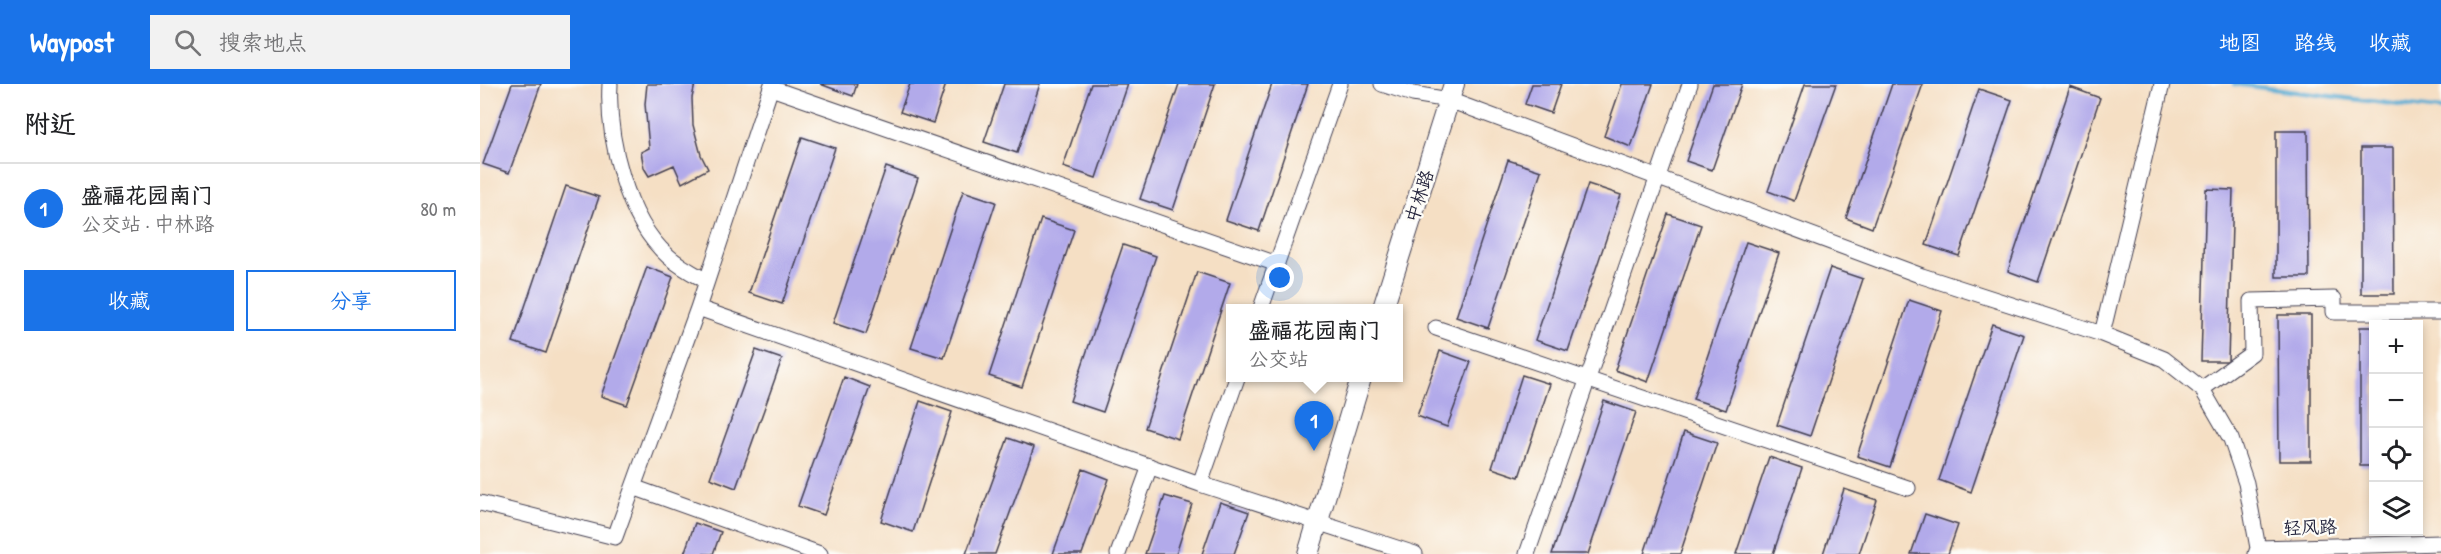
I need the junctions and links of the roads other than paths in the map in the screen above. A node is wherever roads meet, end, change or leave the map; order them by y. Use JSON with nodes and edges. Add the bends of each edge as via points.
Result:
{"nodes":[{"id":1,"x":610,"y":84,"type":"edge"},
{"id":2,"x":1340,"y":84,"type":"edge"},
{"id":3,"x":1382,"y":84,"type":"edge"},
{"id":4,"x":1690,"y":84,"type":"edge"},
{"id":5,"x":2162,"y":84,"type":"edge"},
{"id":6,"x":771,"y":86,"type":"edge"},
{"id":7,"x":1452,"y":92,"type":"edge"},
{"id":8,"x":1657,"y":177,"type":"junction"},
{"id":9,"x":1277,"y":264,"type":"junction"},
{"id":10,"x":707,"y":281,"type":"junction"},
{"id":11,"x":1263,"y":304,"type":"edge"},
{"id":12,"x":1385,"y":304,"type":"edge"},
{"id":13,"x":698,"y":308,"type":"junction"},
{"id":14,"x":2441,"y":312,"type":"edge"},
{"id":15,"x":1436,"y":328,"type":"dead end"},
{"id":16,"x":2102,"y":334,"type":"junction"},
{"id":17,"x":1587,"y":380,"type":"junction"},
{"id":18,"x":1236,"y":382,"type":"edge"},
{"id":19,"x":1360,"y":382,"type":"edge"},
{"id":20,"x":2202,"y":389,"type":"junction"},
{"id":21,"x":1150,"y":466,"type":"junction"},
{"id":22,"x":1200,"y":484,"type":"junction"},
{"id":23,"x":633,"y":487,"type":"junction"},
{"id":24,"x":1908,"y":488,"type":"dead end"},
{"id":25,"x":480,"y":503,"type":"edge"},
{"id":26,"x":1317,"y":521,"type":"junction"},
{"id":27,"x":2441,"y":543,"type":"edge"},
{"id":28,"x":2257,"y":551,"type":"edge"},
{"id":29,"x":820,"y":554,"type":"edge"},
{"id":30,"x":1118,"y":554,"type":"edge"},
{"id":31,"x":1308,"y":554,"type":"edge"},
{"id":32,"x":1415,"y":554,"type":"edge"},
{"id":33,"x":1527,"y":554,"type":"edge"}],
"edges":[{"from":1,"to":10,"type":"street","via":[[613,143],[635,207],[666,255]]},
{"from":2,"to":9,"type":"street"},
{"from":3,"to":7,"type":"street","via":[[1413,94]]},
{"from":4,"to":8,"type":"street"},
{"from":5,"to":16,"type":"street"},
{"from":6,"to":9,"type":"street"},
{"from":6,"to":10,"type":"street"},
{"from":7,"to":8,"type":"street"},
{"from":7,"to":12,"type":"main road","name":"中林路"},
{"from":8,"to":16,"type":"street","via":[[1922,276]]},
{"from":8,"to":17,"type":"street"},
{"from":9,"to":11,"type":"street"},
{"from":10,"to":13,"type":"street"},
{"from":13,"to":21,"type":"street"},
{"from":13,"to":23,"type":"street"},
{"from":14,"to":20,"type":"street","via":[[2334,312],[2334,299],[2251,301],[2252,353]]},
{"from":15,"to":17,"type":"street"},
{"from":16,"to":20,"type":"street","via":[[2164,359]]},
{"from":17,"to":24,"type":"street"},
{"from":17,"to":33,"type":"street"},
{"from":18,"to":22,"type":"street"},
{"from":19,"to":26,"type":"main road"},
{"from":20,"to":28,"type":"street","via":[[2231,439],[2246,483]]},
{"from":21,"to":22,"type":"street"},
{"from":21,"to":30,"type":"street"},
{"from":22,"to":26,"type":"street"},
{"from":23,"to":25,"type":"street","via":[[615,537]]},
{"from":23,"to":29,"type":"street"},
{"from":26,"to":31,"type":"main road"},
{"from":26,"to":32,"type":"street"},
{"from":27,"to":28,"type":"street","name":"轻风路"}]}
